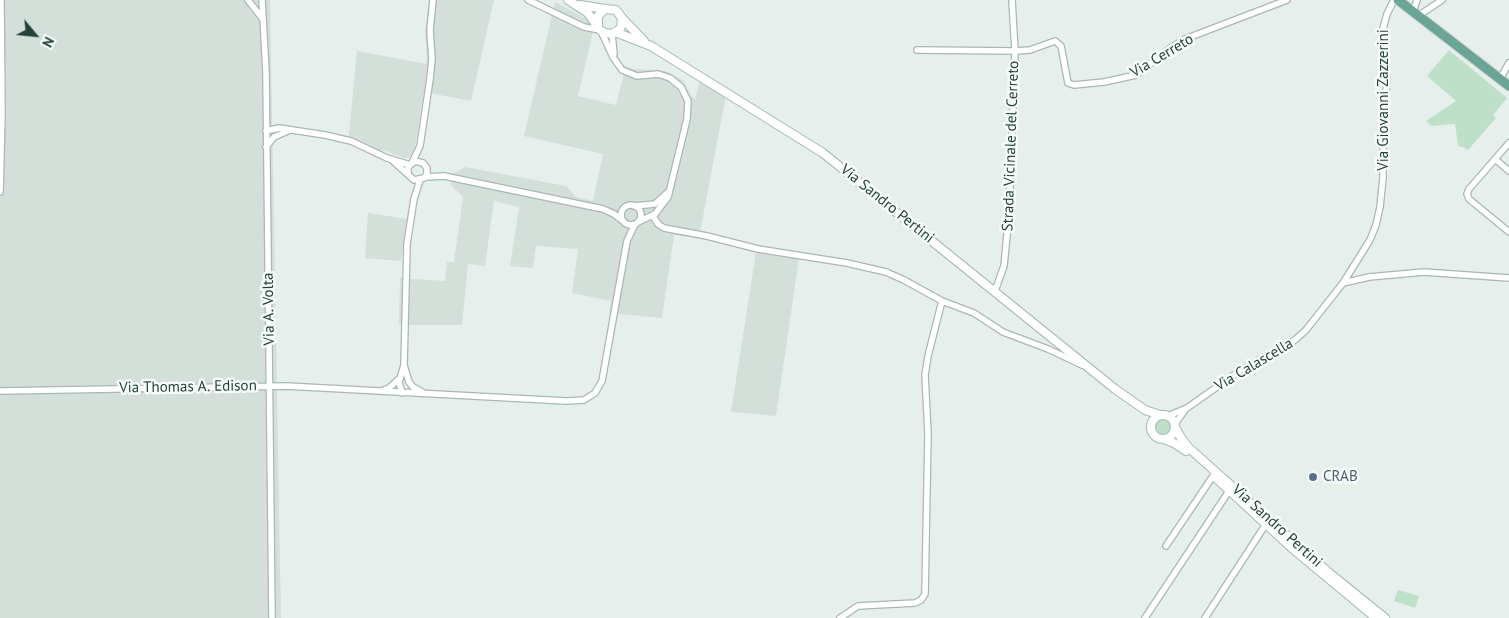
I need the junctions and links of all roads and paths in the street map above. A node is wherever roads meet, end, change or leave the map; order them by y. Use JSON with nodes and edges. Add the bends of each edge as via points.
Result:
{"nodes":[{"id":1,"x":1,"y":0,"type":"edge"},
{"id":2,"x":248,"y":0,"type":"edge"},
{"id":3,"x":262,"y":0,"type":"edge"},
{"id":4,"x":433,"y":0,"type":"edge"},
{"id":5,"x":528,"y":0,"type":"edge"},
{"id":6,"x":568,"y":0,"type":"edge"},
{"id":7,"x":1012,"y":0,"type":"edge"},
{"id":8,"x":1287,"y":0,"type":"edge"},
{"id":9,"x":1396,"y":0,"type":"edge"},
{"id":10,"x":1417,"y":0,"type":"edge"},
{"id":11,"x":1442,"y":0,"type":"edge"},
{"id":12,"x":576,"y":4,"type":"junction"},
{"id":13,"x":605,"y":9,"type":"junction"},
{"id":14,"x":1416,"y":14,"type":"junction"},
{"id":15,"x":622,"y":18,"type":"junction"},
{"id":16,"x":263,"y":19,"type":"junction"},
{"id":17,"x":600,"y":29,"type":"junction"},
{"id":18,"x":614,"y":33,"type":"junction"},
{"id":19,"x":647,"y":44,"type":"junction"},
{"id":20,"x":917,"y":50,"type":"dead end"},
{"id":21,"x":1015,"y":51,"type":"junction"},
{"id":22,"x":615,"y":61,"type":"junction"},
{"id":23,"x":1509,"y":63,"type":"edge"},
{"id":24,"x":1500,"y":79,"type":"junction"},
{"id":25,"x":1509,"y":86,"type":"edge"},
{"id":26,"x":266,"y":116,"type":"junction"},
{"id":27,"x":266,"y":131,"type":"junction"},
{"id":28,"x":280,"y":131,"type":"junction"},
{"id":29,"x":1509,"y":143,"type":"edge"},
{"id":30,"x":420,"y":146,"type":"junction"},
{"id":31,"x":266,"y":147,"type":"junction"},
{"id":32,"x":387,"y":158,"type":"junction"},
{"id":33,"x":1495,"y":159,"type":"junction"},
{"id":34,"x":411,"y":164,"type":"junction"},
{"id":35,"x":425,"y":166,"type":"junction"},
{"id":36,"x":1509,"y":171,"type":"edge"},
{"id":37,"x":409,"y":175,"type":"junction"},
{"id":38,"x":444,"y":176,"type":"junction"},
{"id":39,"x":422,"y":179,"type":"junction"},
{"id":40,"x":671,"y":187,"type":"junction"},
{"id":41,"x":0,"y":192,"type":"edge"},
{"id":42,"x":414,"y":199,"type":"junction"},
{"id":43,"x":634,"y":206,"type":"junction"},
{"id":44,"x":625,"y":208,"type":"junction"},
{"id":45,"x":603,"y":210,"type":"junction"},
{"id":46,"x":653,"y":216,"type":"junction"},
{"id":47,"x":624,"y":222,"type":"junction"},
{"id":48,"x":636,"y":223,"type":"junction"},
{"id":49,"x":1509,"y":232,"type":"edge"},
{"id":50,"x":627,"y":241,"type":"junction"},
{"id":51,"x":1509,"y":278,"type":"edge"},
{"id":52,"x":1343,"y":283,"type":"junction"},
{"id":53,"x":995,"y":291,"type":"junction"},
{"id":54,"x":942,"y":301,"type":"junction"},
{"id":55,"x":404,"y":365,"type":"junction"},
{"id":56,"x":1089,"y":367,"type":"junction"},
{"id":57,"x":406,"y":377,"type":"junction"},
{"id":58,"x":400,"y":378,"type":"junction"},
{"id":59,"x":270,"y":386,"type":"junction"},
{"id":60,"x":0,"y":390,"type":"edge"},
{"id":61,"x":376,"y":392,"type":"junction"},
{"id":62,"x":402,"y":393,"type":"junction"},
{"id":63,"x":429,"y":394,"type":"junction"},
{"id":64,"x":1138,"y":405,"type":"junction"},
{"id":65,"x":1187,"y":408,"type":"junction"},
{"id":66,"x":1164,"y":415,"type":"junction"},
{"id":67,"x":1151,"y":425,"type":"junction"},
{"id":68,"x":1175,"y":426,"type":"junction"},
{"id":69,"x":1164,"y":439,"type":"junction"},
{"id":70,"x":1213,"y":476,"type":"junction"},
{"id":71,"x":1229,"y":491,"type":"junction"},
{"id":72,"x":1266,"y":524,"type":"junction"},
{"id":73,"x":1166,"y":546,"type":"dead end"},
{"id":74,"x":272,"y":618,"type":"edge"},
{"id":75,"x":840,"y":618,"type":"edge"},
{"id":76,"x":1145,"y":618,"type":"edge"},
{"id":77,"x":1205,"y":618,"type":"edge"},
{"id":78,"x":1376,"y":618,"type":"edge"},
{"id":79,"x":1385,"y":618,"type":"edge"}],
"edges":[{"from":1,"to":41,"type":"street"},
{"from":2,"to":16,"type":"street"},
{"from":3,"to":16,"type":"street","name":"Via A. Volta"},
{"from":4,"to":30,"type":"street","via":[[431,71]]},
{"from":5,"to":17,"type":"street","via":[[584,27]]},
{"from":6,"to":12,"type":"main road"},
{"from":7,"to":21,"type":"street","name":"Strada Vicinale del Cerreto"},
{"from":8,"to":21,"type":"street","name":"Via Cerreto","via":[[1189,38],[1169,49],[1141,72],[1118,80],[1068,83],[1064,57],[1057,42]]},
{"from":9,"to":14,"type":"main road"},
{"from":9,"to":52,"type":"street","name":"Via Giovanni Zazzerini","via":[[1387,14],[1382,32],[1387,81],[1380,207],[1370,240]]},
{"from":10,"to":14,"type":"street"},
{"from":11,"to":14,"type":"street"},
{"from":12,"to":13,"type":"main road"},
{"from":12,"to":17,"type":"main road"},
{"from":13,"to":15,"type":"main road","via":[[616,10]]},
{"from":13,"to":17,"type":"main road","via":[[598,16]]},
{"from":14,"to":24,"type":"main road"},
{"from":15,"to":18,"type":"main road","via":[[621,26]]},
{"from":15,"to":19,"type":"main road"},
{"from":16,"to":26,"type":"street","name":"Via A. Volta"},
{"from":17,"to":18,"type":"main road","name":"Via Sandro Pertini"},
{"from":17,"to":22,"type":"street"},
{"from":18,"to":19,"type":"main road","name":"Via Sandro Pertini"},
{"from":18,"to":22,"type":"street"},
{"from":19,"to":53,"type":"main road","name":"Via Sandro Pertini","via":[[823,153]]},
{"from":20,"to":21,"type":"street","name":"Via Cerreto"},
{"from":21,"to":53,"type":"street","name":"Strada Vicinale del Cerreto","via":[[1007,249]]},
{"from":22,"to":40,"type":"street","via":[[631,75],[658,74],[670,78],[679,84],[687,98],[688,115]]},
{"from":23,"to":24,"type":"street"},
{"from":24,"to":25,"type":"main road"},
{"from":26,"to":27,"type":"street","name":"Via A. Volta"},
{"from":26,"to":28,"type":"street"},
{"from":27,"to":28,"type":"street"},
{"from":27,"to":31,"type":"street","name":"Via A. Volta"},
{"from":28,"to":31,"type":"street"},
{"from":28,"to":32,"type":"street","via":[[351,141]]},
{"from":29,"to":33,"type":"street"},
{"from":30,"to":34,"type":"street"},
{"from":30,"to":35,"type":"street"},
{"from":31,"to":59,"type":"street","name":"Via A. Volta"},
{"from":32,"to":34,"type":"street"},
{"from":32,"to":37,"type":"street"},
{"from":33,"to":36,"type":"street"},
{"from":33,"to":49,"type":"street","via":[[1467,194]]},
{"from":34,"to":35,"type":"street","via":[[418,161]]},
{"from":34,"to":37,"type":"street"},
{"from":35,"to":38,"type":"street"},
{"from":35,"to":39,"type":"street"},
{"from":37,"to":39,"type":"street","via":[[414,180]]},
{"from":37,"to":42,"type":"street"},
{"from":38,"to":39,"type":"street"},
{"from":38,"to":45,"type":"street"},
{"from":39,"to":42,"type":"street"},
{"from":40,"to":43,"type":"street","via":[[655,204]]},
{"from":40,"to":46,"type":"street"},
{"from":42,"to":55,"type":"street","via":[[406,256]]},
{"from":43,"to":44,"type":"street"},
{"from":43,"to":48,"type":"street","via":[[640,213]]},
{"from":44,"to":45,"type":"street"},
{"from":44,"to":47,"type":"street"},
{"from":45,"to":47,"type":"street"},
{"from":46,"to":48,"type":"street"},
{"from":46,"to":54,"type":"street","via":[[664,228],[755,249],[881,271]]},
{"from":47,"to":48,"type":"street"},
{"from":47,"to":50,"type":"street"},
{"from":48,"to":50,"type":"street"},
{"from":50,"to":63,"type":"street","name":"Via Thomas A. Edison","via":[[603,377],[592,396],[575,401]]},
{"from":51,"to":52,"type":"street","via":[[1424,272]]},
{"from":52,"to":65,"type":"street","name":"Via Calascella","via":[[1295,340],[1241,370]]},
{"from":53,"to":56,"type":"main road","name":"Via Sandro Pertini"},
{"from":54,"to":56,"type":"street","via":[[974,313],[1003,332]]},
{"from":54,"to":75,"type":"street","via":[[925,375],[928,433],[925,594],[915,603],[860,606]]},
{"from":55,"to":57,"type":"street"},
{"from":55,"to":58,"type":"street"},
{"from":56,"to":64,"type":"main road","name":"Via Sandro Pertini"},
{"from":57,"to":62,"type":"street"},
{"from":57,"to":63,"type":"street","via":[[413,387]]},
{"from":58,"to":61,"type":"street","via":[[389,388]]},
{"from":58,"to":62,"type":"street"},
{"from":59,"to":60,"type":"street","name":"Via Thomas A. Edison"},
{"from":59,"to":61,"type":"street","name":"Via Thomas A. Edison"},
{"from":59,"to":74,"type":"street","name":"Via A. Volta"},
{"from":61,"to":62,"type":"street","name":"Via Thomas A. Edison"},
{"from":62,"to":63,"type":"street","name":"Via Thomas A. Edison"},
{"from":64,"to":66,"type":"main road","name":"Via Sandro Pertini"},
{"from":64,"to":67,"type":"main road","name":"Via Sandro Pertini"},
{"from":65,"to":66,"type":"street","name":"Via Calascella"},
{"from":65,"to":68,"type":"street","name":"Via Calascella"},
{"from":66,"to":67,"type":"main road","via":[[1154,419]]},
{"from":66,"to":68,"type":"main road","name":"Via Sandro Pertini"},
{"from":67,"to":69,"type":"main road","name":"Via Sandro Pertini","via":[[1155,436]]},
{"from":68,"to":69,"type":"main road","via":[[1172,435]]},
{"from":68,"to":79,"type":"main road","name":"Via Sandro Pertini","via":[[1189,448],[1328,572]]},
{"from":69,"to":70,"type":"main road","name":"Via Sandro Pertini","via":[[1184,449]]},
{"from":70,"to":71,"type":"main road","name":"Via Sandro Pertini"},
{"from":70,"to":73,"type":"street"},
{"from":71,"to":72,"type":"main road","name":"Via Sandro Pertini"},
{"from":71,"to":76,"type":"street"},
{"from":72,"to":77,"type":"street"},
{"from":72,"to":78,"type":"main road","name":"Via Sandro Pertini"}]}
